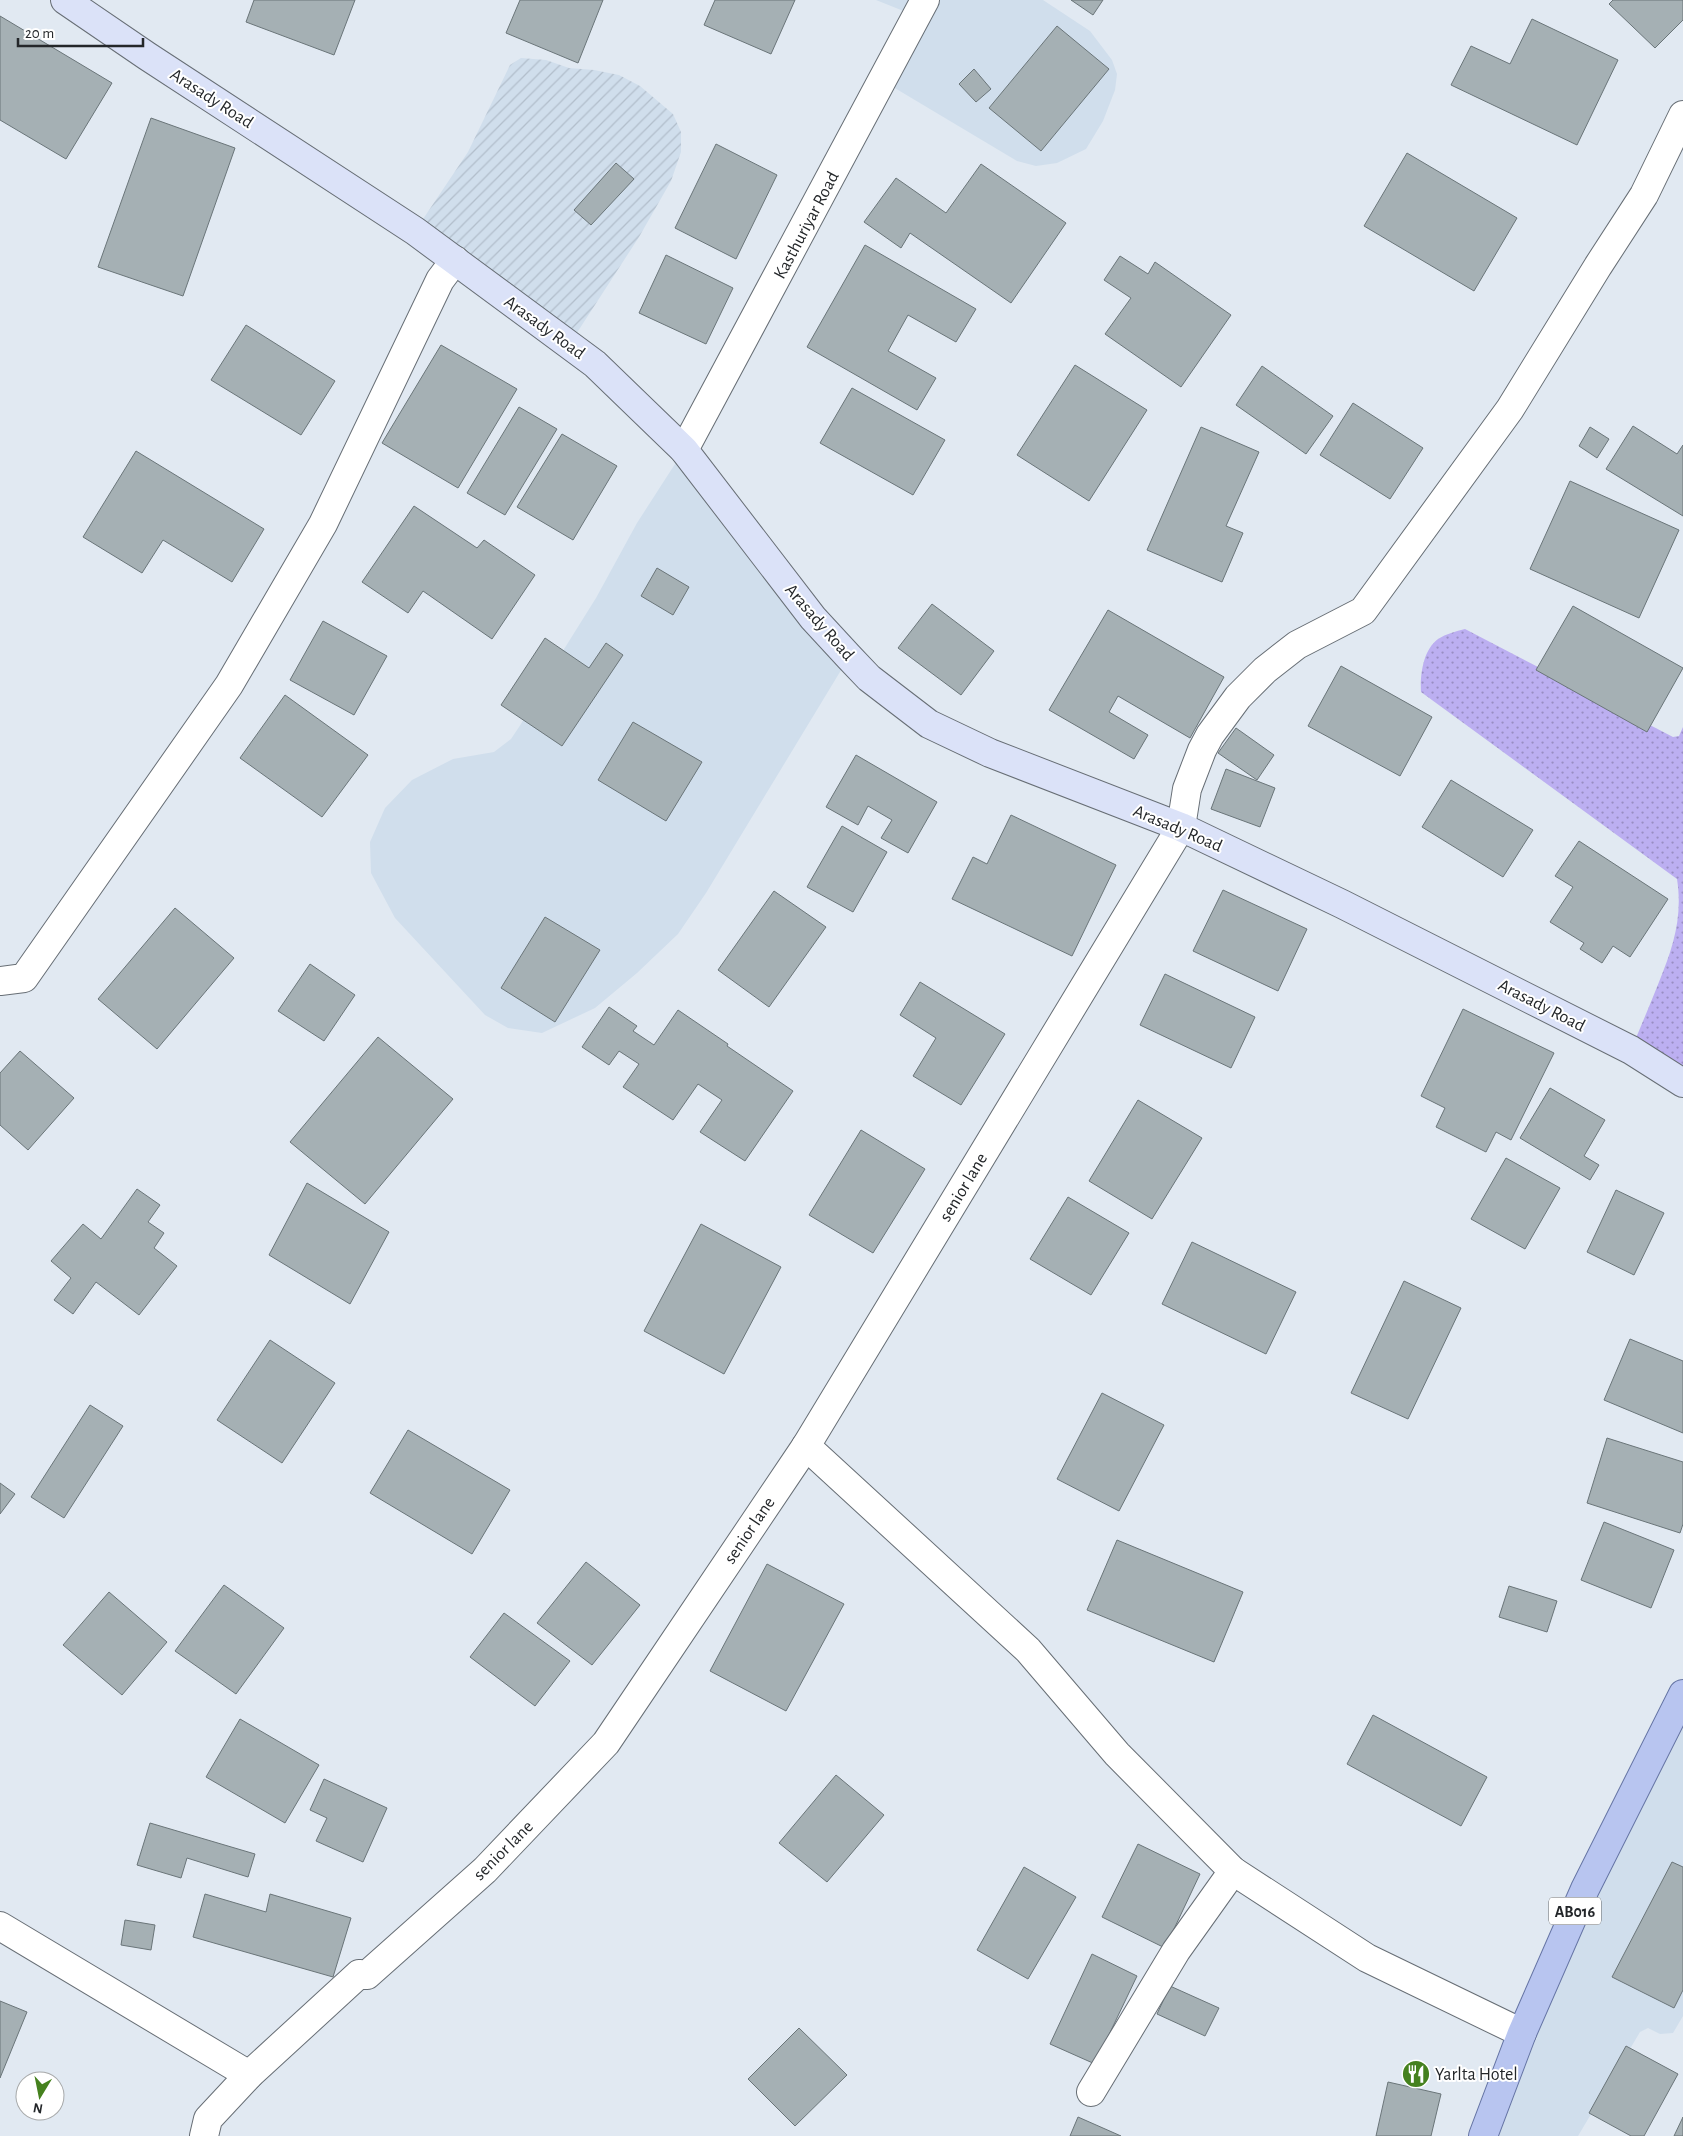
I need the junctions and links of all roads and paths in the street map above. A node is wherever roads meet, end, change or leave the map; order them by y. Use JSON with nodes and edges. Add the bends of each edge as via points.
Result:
{"nodes":[{"id":1,"x":925,"y":0,"type":"edge"},
{"id":2,"x":72,"y":2,"type":"edge"},
{"id":3,"x":1683,"y":115,"type":"edge"},
{"id":4,"x":455,"y":260,"type":"junction"},
{"id":5,"x":684,"y":450,"type":"junction"},
{"id":6,"x":1181,"y":827,"type":"junction"},
{"id":7,"x":0,"y":981,"type":"edge"},
{"id":8,"x":1683,"y":1083,"type":"edge"},
{"id":9,"x":806,"y":1446,"type":"junction"},
{"id":10,"x":1683,"y":1694,"type":"edge"},
{"id":11,"x":1233,"y":1871,"type":"junction"},
{"id":12,"x":0,"y":1926,"type":"edge"},
{"id":13,"x":1522,"y":2033,"type":"junction"},
{"id":14,"x":249,"y":2075,"type":"junction"},
{"id":15,"x":1091,"y":2092,"type":"dead end"},
{"id":16,"x":204,"y":2136,"type":"edge"},
{"id":17,"x":1483,"y":2136,"type":"edge"}],
"edges":[{"from":1,"to":5,"type":"street","name":"Kasthuriyar Road"},
{"from":2,"to":4,"type":"main road","name":"Arasady Road"},
{"from":3,"to":6,"type":"street","via":[[1644,195],[1510,409],[1363,611],[1297,645],[1266,670],[1238,697],[1210,735],[1188,789]]},
{"from":4,"to":5,"type":"main road","name":"Arasady Road","via":[[595,364]]},
{"from":4,"to":7,"type":"street","via":[[440,280],[323,524],[229,685],[24,978]]},
{"from":5,"to":6,"type":"main road","name":"Arasady Road","via":[[813,618],[869,678],[929,724],[990,753]]},
{"from":6,"to":8,"type":"main road","name":"Arasady Road","via":[[1631,1050]]},
{"from":6,"to":9,"type":"street","name":"senior lane"},
{"from":9,"to":11,"type":"street","via":[[1028,1650],[1117,1754]]},
{"from":9,"to":14,"type":"street","name":"senior lane","via":[[606,1743],[485,1870],[367,1975],[359,1974]]},
{"from":10,"to":13,"type":"main road","number":"AB016","via":[[1585,1889]]},
{"from":11,"to":13,"type":"street","via":[[1367,1958]]},
{"from":11,"to":15,"type":"street","via":[[1176,1951]]},
{"from":12,"to":14,"type":"street"},
{"from":13,"to":17,"type":"main road","number":"AB016"},
{"from":14,"to":16,"type":"street","name":"senior lane","via":[[208,2119]]}]}
